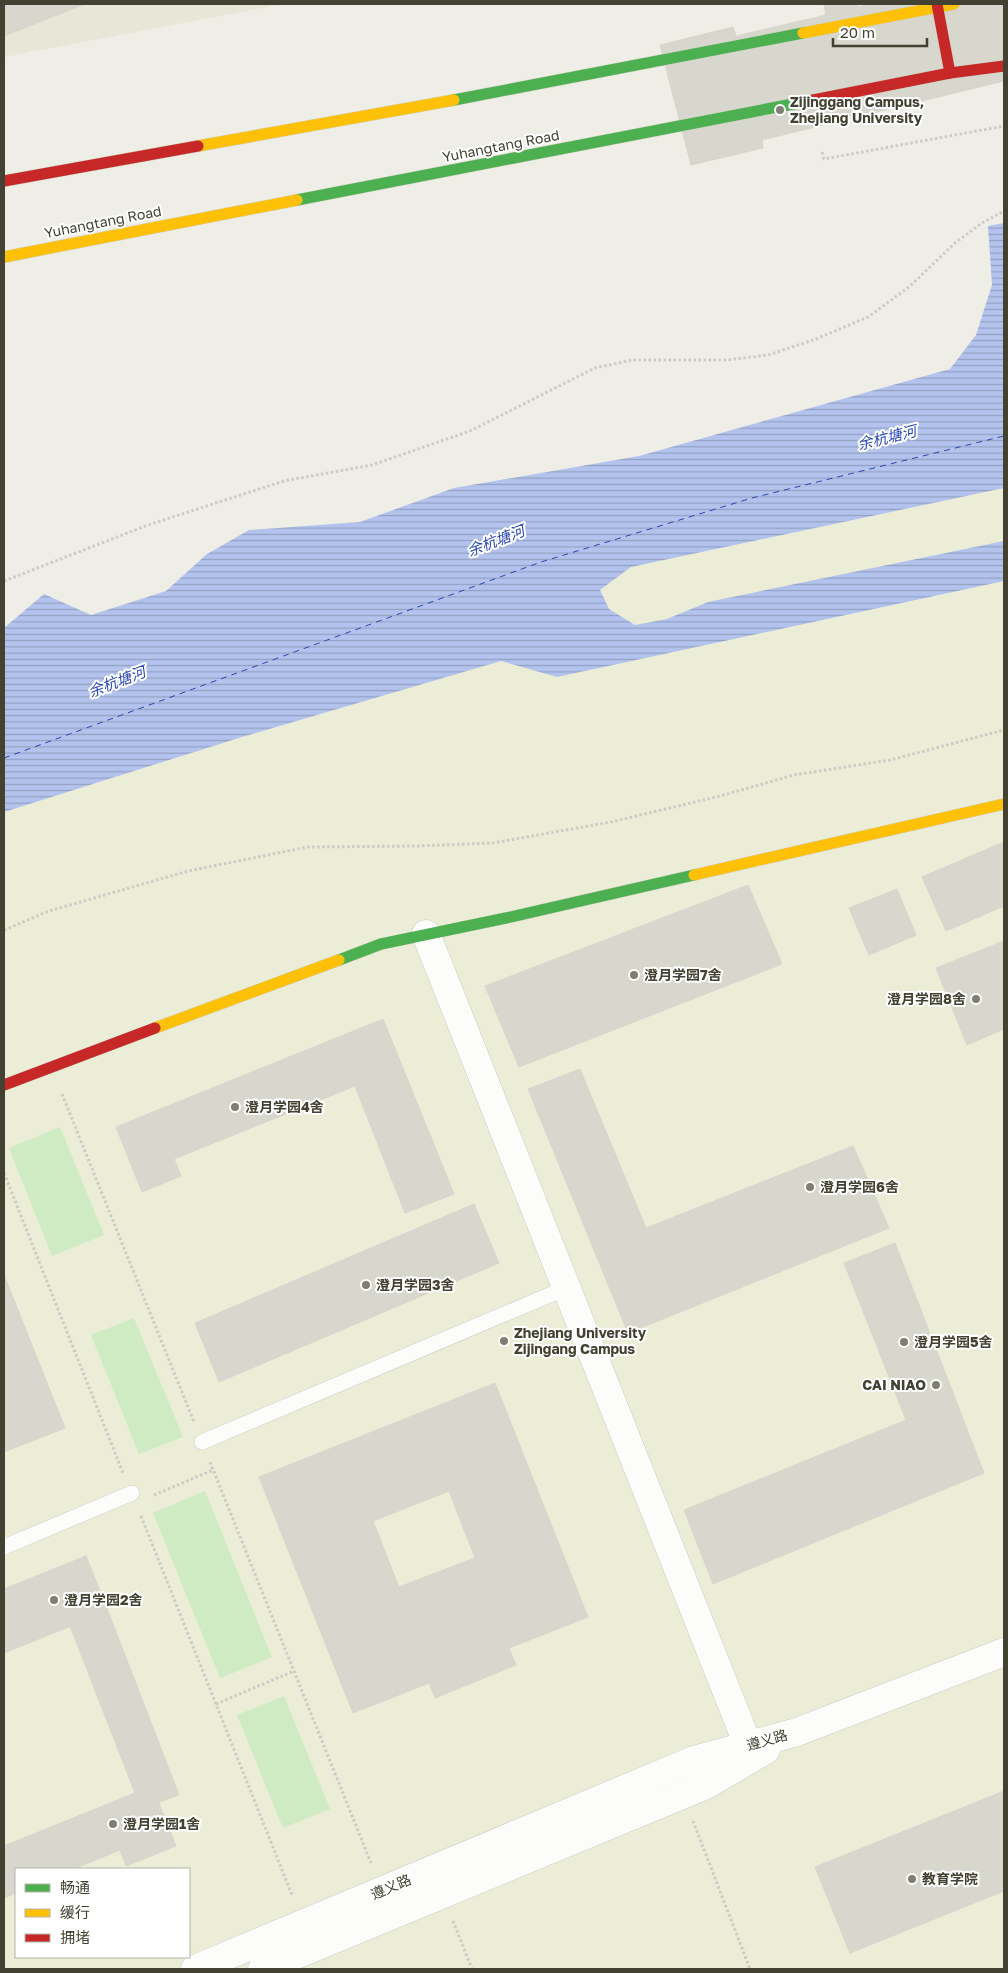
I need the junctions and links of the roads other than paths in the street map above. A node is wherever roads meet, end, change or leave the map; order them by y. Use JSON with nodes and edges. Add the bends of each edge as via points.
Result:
{"nodes":[{"id":1,"x":954,"y":4,"type":"edge"},
{"id":2,"x":937,"y":5,"type":"edge"},
{"id":3,"x":1004,"y":66,"type":"edge"},
{"id":4,"x":950,"y":73,"type":"junction"},
{"id":5,"x":4,"y":181,"type":"edge"},
{"id":6,"x":4,"y":257,"type":"edge"},
{"id":7,"x":1004,"y":804,"type":"edge"},
{"id":8,"x":426,"y":934,"type":"junction"},
{"id":9,"x":4,"y":1085,"type":"edge"},
{"id":10,"x":566,"y":1288,"type":"junction"},
{"id":11,"x":202,"y":1442,"type":"road end"},
{"id":12,"x":134,"y":1498,"type":"road end"},
{"id":13,"x":4,"y":1547,"type":"edge"},
{"id":14,"x":1004,"y":1652,"type":"edge"},
{"id":15,"x":797,"y":1732,"type":"junction"},
{"id":16,"x":748,"y":1745,"type":"junction"},
{"id":17,"x":195,"y":1969,"type":"edge"},
{"id":18,"x":262,"y":1969,"type":"edge"}],
"edges":[{"from":1,"to":2,"type":"main road"},
{"from":2,"to":4,"type":"main road"},
{"from":2,"to":5,"type":"main road","via":[[500,92]]},
{"from":3,"to":4,"type":"main road","name":"Yuhangtang Road"},
{"from":4,"to":6,"type":"main road","name":"Yuhangtang Road"},
{"from":7,"to":8,"type":"main road"},
{"from":8,"to":9,"type":"main road","via":[[380,944]]},
{"from":8,"to":10,"type":"street"},
{"from":10,"to":11,"type":"lane"},
{"from":10,"to":16,"type":"street"},
{"from":12,"to":13,"type":"lane"},
{"from":14,"to":15,"type":"street"},
{"from":15,"to":16,"type":"street","name":"遵义路"},
{"from":15,"to":18,"type":"street","name":"遵义路","via":[[706,1785]]},
{"from":16,"to":17,"type":"street","name":"遵义路","via":[[694,1760]]}]}
